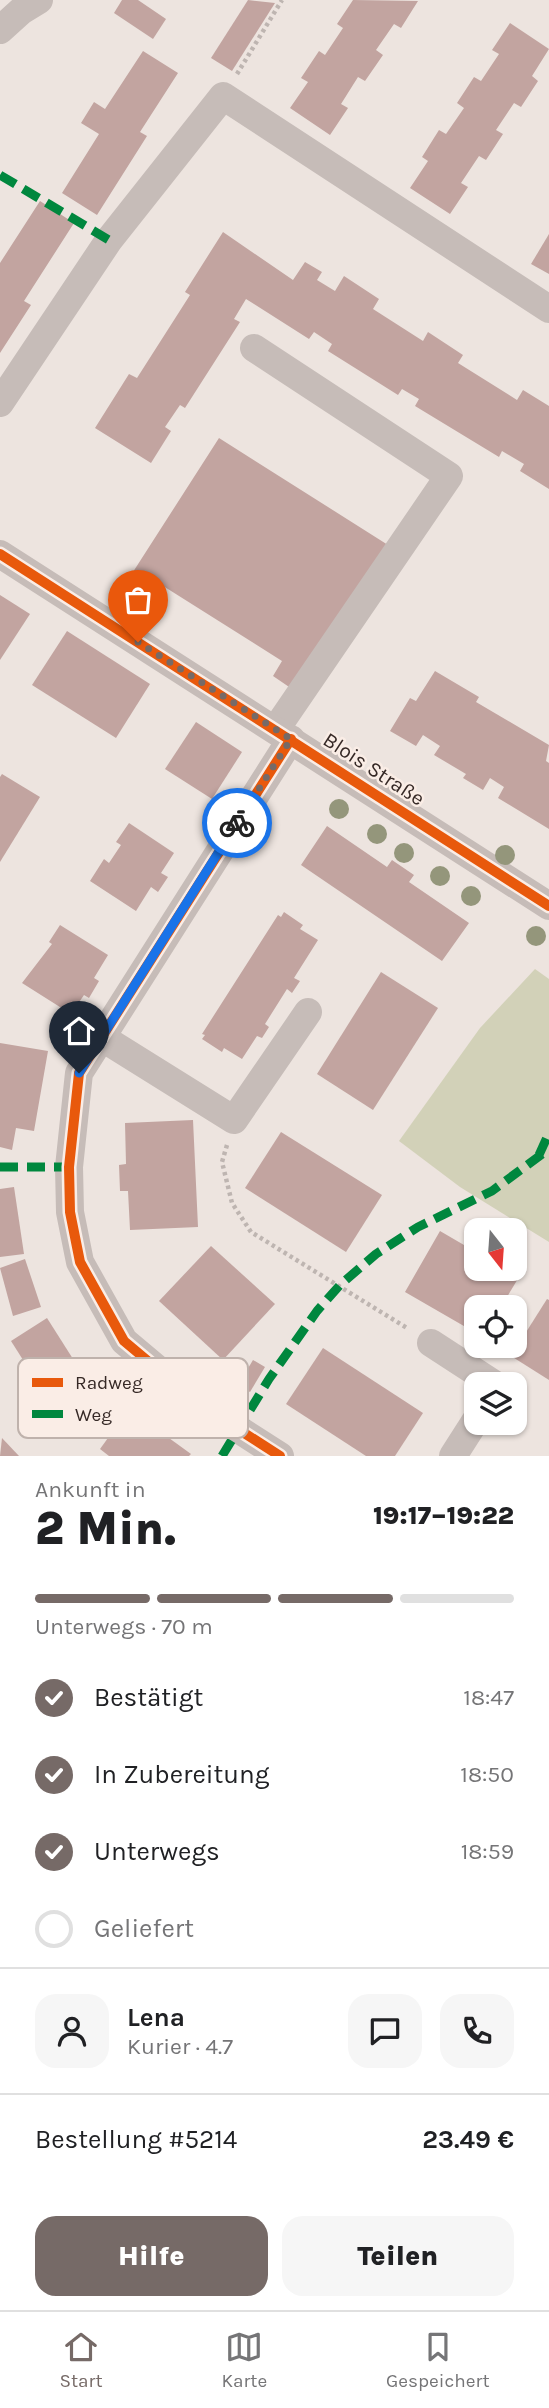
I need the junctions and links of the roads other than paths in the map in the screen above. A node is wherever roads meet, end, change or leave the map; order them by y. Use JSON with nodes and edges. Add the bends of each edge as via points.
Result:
{"nodes":[{"id":1,"x":39,"y":0,"type":"edge"},
{"id":2,"x":0,"y":30,"type":"edge"},
{"id":3,"x":549,"y":309,"type":"edge"},
{"id":4,"x":254,"y":348,"type":"dead end"},
{"id":5,"x":0,"y":403,"type":"edge"},
{"id":6,"x":0,"y":554,"type":"edge"},
{"id":7,"x":284,"y":734,"type":"junction"},
{"id":8,"x":549,"y":906,"type":"edge"},
{"id":9,"x":307,"y":1012,"type":"dead end"},
{"id":10,"x":101,"y":1037,"type":"junction"},
{"id":11,"x":430,"y":1343,"type":"road end"},
{"id":12,"x":144,"y":1358,"type":"edge"},
{"id":13,"x":475,"y":1372,"type":"edge"},
{"id":14,"x":466,"y":1435,"type":"edge"},
{"id":15,"x":248,"y":1436,"type":"edge"},
{"id":16,"x":279,"y":1456,"type":"edge"},
{"id":17,"x":453,"y":1456,"type":"edge"}],
"edges":[{"from":1,"to":2,"type":"street"},
{"from":3,"to":5,"type":"street","via":[[223,96],[110,240]]},
{"from":4,"to":7,"type":"street","via":[[449,476]]},
{"from":6,"to":7,"type":"street","name":"Blois Straße"},
{"from":7,"to":8,"type":"street","name":"Blois Straße"},
{"from":7,"to":10,"type":"street"},
{"from":9,"to":10,"type":"street","via":[[234,1120]]},
{"from":10,"to":12,"type":"street","via":[[79,1073],[69,1167],[70,1212],[80,1262],[124,1341]]},
{"from":11,"to":13,"type":"street"},
{"from":14,"to":17,"type":"street"},
{"from":15,"to":16,"type":"street"}]}
